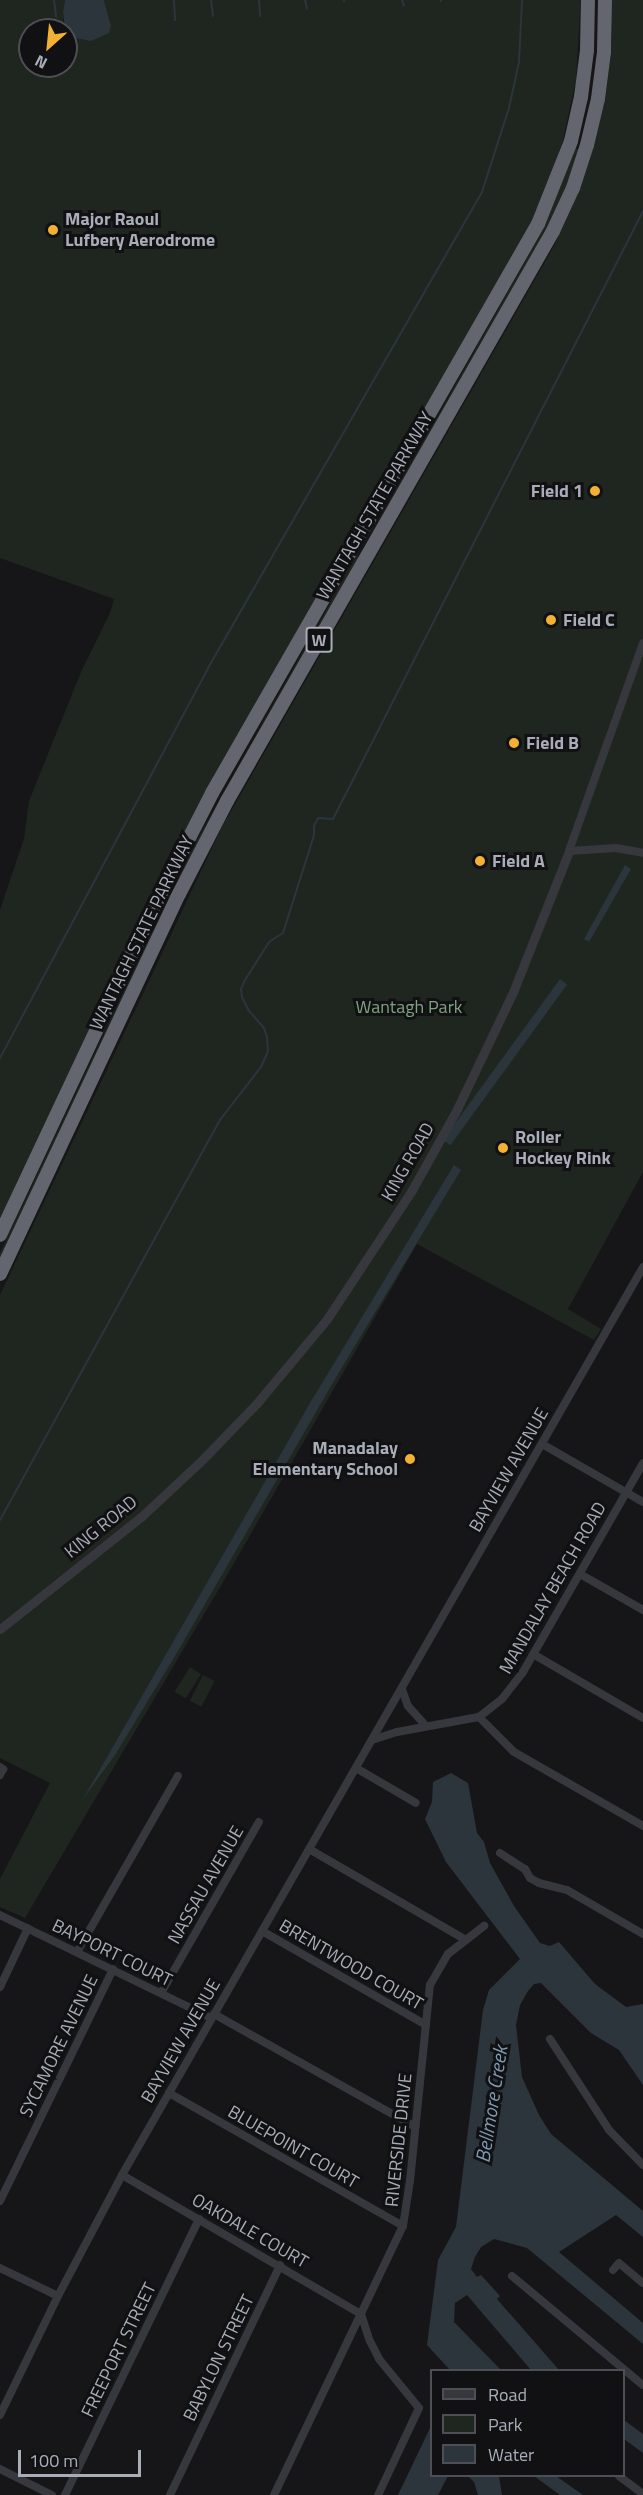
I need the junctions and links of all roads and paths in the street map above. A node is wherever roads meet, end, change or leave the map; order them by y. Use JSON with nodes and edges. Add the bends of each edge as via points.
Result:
{"nodes":[{"id":1,"x":588,"y":0,"type":"edge"},
{"id":2,"x":604,"y":0,"type":"edge"},
{"id":3,"x":643,"y":643,"type":"edge"},
{"id":4,"x":569,"y":851,"type":"junction"},
{"id":5,"x":643,"y":853,"type":"edge"},
{"id":6,"x":0,"y":1235,"type":"edge"},
{"id":7,"x":643,"y":1267,"type":"edge"},
{"id":8,"x":0,"y":1274,"type":"edge"},
{"id":9,"x":542,"y":1444,"type":"junction"},
{"id":10,"x":643,"y":1463,"type":"edge"},
{"id":11,"x":626,"y":1492,"type":"junction"},
{"id":12,"x":643,"y":1502,"type":"edge"},
{"id":13,"x":580,"y":1574,"type":"junction"},
{"id":14,"x":44,"y":1593,"type":"junction"},
{"id":15,"x":643,"y":1610,"type":"edge"},
{"id":16,"x":0,"y":1620,"type":"edge"},
{"id":17,"x":0,"y":1629,"type":"edge"},
{"id":18,"x":533,"y":1654,"type":"junction"},
{"id":19,"x":402,"y":1689,"type":"junction"},
{"id":20,"x":479,"y":1717,"type":"junction"},
{"id":21,"x":643,"y":1718,"type":"edge"},
{"id":22,"x":426,"y":1726,"type":"junction"},
{"id":23,"x":372,"y":1740,"type":"junction"},
{"id":24,"x":356,"y":1768,"type":"junction"},
{"id":25,"x":178,"y":1776,"type":"dead end"},
{"id":26,"x":416,"y":1803,"type":"dead end"},
{"id":27,"x":259,"y":1822,"type":"dead end"},
{"id":28,"x":643,"y":1826,"type":"edge"},
{"id":29,"x":309,"y":1849,"type":"junction"},
{"id":30,"x":500,"y":1853,"type":"dead end"},
{"id":31,"x":0,"y":1915,"type":"edge"},
{"id":32,"x":484,"y":1926,"type":"dead end"},
{"id":33,"x":28,"y":1928,"type":"junction"},
{"id":34,"x":262,"y":1931,"type":"junction"},
{"id":35,"x":643,"y":1934,"type":"edge"},
{"id":36,"x":466,"y":1940,"type":"junction"},
{"id":37,"x":77,"y":1952,"type":"junction"},
{"id":38,"x":113,"y":1970,"type":"junction"},
{"id":39,"x":0,"y":1987,"type":"edge"},
{"id":40,"x":161,"y":1993,"type":"junction"},
{"id":41,"x":212,"y":2016,"type":"junction"},
{"id":42,"x":426,"y":2025,"type":"junction"},
{"id":43,"x":550,"y":2039,"type":"dead end"},
{"id":44,"x":169,"y":2093,"type":"junction"},
{"id":45,"x":415,"y":2127,"type":"junction"},
{"id":46,"x":643,"y":2165,"type":"edge"},
{"id":47,"x":122,"y":2175,"type":"junction"},
{"id":48,"x":0,"y":2201,"type":"edge"},
{"id":49,"x":199,"y":2219,"type":"junction"},
{"id":50,"x":403,"y":2226,"type":"junction"},
{"id":51,"x":280,"y":2265,"type":"junction"},
{"id":52,"x":0,"y":2268,"type":"edge"},
{"id":53,"x":613,"y":2270,"type":"dead end"},
{"id":54,"x":512,"y":2276,"type":"dead end"},
{"id":55,"x":643,"y":2283,"type":"edge"},
{"id":56,"x":58,"y":2296,"type":"junction"},
{"id":57,"x":361,"y":2314,"type":"junction"},
{"id":58,"x":624,"y":2369,"type":"edge"},
{"id":59,"x":625,"y":2370,"type":"edge"},
{"id":60,"x":643,"y":2385,"type":"edge"},
{"id":61,"x":0,"y":2415,"type":"edge"},
{"id":62,"x":0,"y":2469,"type":"edge"},
{"id":63,"x":622,"y":2477,"type":"edge"},
{"id":64,"x":643,"y":2493,"type":"edge"},
{"id":65,"x":52,"y":2495,"type":"edge"},
{"id":66,"x":65,"y":2495,"type":"edge"},
{"id":67,"x":170,"y":2495,"type":"edge"},
{"id":68,"x":274,"y":2495,"type":"edge"},
{"id":69,"x":378,"y":2495,"type":"edge"}],
"edges":[{"from":1,"to":6,"type":"highway","name":"WANTAGH STATE PARKWAY","number":"W","via":[[581,97],[568,151],[538,224],[212,793]]},
{"from":2,"to":8,"type":"highway","name":"WANTAGH STATE PARKWAY","number":"W","via":[[604,52],[598,99],[573,188],[553,231],[227,801],[179,894]]},
{"from":3,"to":4,"type":"street","name":"KING ROAD"},
{"from":4,"to":5,"type":"street","via":[[616,848]]},
{"from":4,"to":14,"type":"street","name":"KING ROAD","via":[[513,992],[457,1109],[384,1234],[327,1319],[203,1459],[141,1517]]},
{"from":7,"to":9,"type":"street","name":"BAYVIEW AVENUE"},
{"from":9,"to":11,"type":"street"},
{"from":9,"to":19,"type":"street","name":"BAYVIEW AVENUE"},
{"from":10,"to":11,"type":"street","name":"MANDALAY BEACH ROAD"},
{"from":11,"to":12,"type":"street"},
{"from":11,"to":13,"type":"street","name":"MANDALAY BEACH ROAD"},
{"from":13,"to":15,"type":"street"},
{"from":13,"to":18,"type":"street","name":"MANDALAY BEACH ROAD"},
{"from":14,"to":16,"type":"street","name":"KING ROAD"},
{"from":14,"to":17,"type":"street","name":"KING ROAD"},
{"from":18,"to":20,"type":"street","name":"MANDALAY BEACH ROAD","via":[[514,1685]]},
{"from":18,"to":21,"type":"street"},
{"from":19,"to":22,"type":"street","via":[[408,1706]]},
{"from":19,"to":23,"type":"street","name":"BAYVIEW AVENUE"},
{"from":20,"to":22,"type":"street"},
{"from":20,"to":28,"type":"street","via":[[514,1752]]},
{"from":22,"to":23,"type":"street"},
{"from":23,"to":24,"type":"street","name":"BAYVIEW AVENUE"},
{"from":24,"to":26,"type":"street"},
{"from":24,"to":29,"type":"street","name":"BAYVIEW AVENUE"},
{"from":25,"to":37,"type":"street"},
{"from":27,"to":40,"type":"street","name":"NASSAU AVENUE"},
{"from":29,"to":34,"type":"street","name":"BAYVIEW AVENUE"},
{"from":29,"to":36,"type":"street"},
{"from":30,"to":35,"type":"street","via":[[539,1883],[567,1890]]},
{"from":31,"to":33,"type":"street","name":"BAYPORT COURT"},
{"from":32,"to":36,"type":"street","name":"RIVERSIDE DRIVE"},
{"from":33,"to":37,"type":"street","name":"BAYPORT COURT"},
{"from":33,"to":39,"type":"street"},
{"from":34,"to":41,"type":"street","name":"BAYVIEW AVENUE"},
{"from":34,"to":42,"type":"street","name":"BRENTWOOD COURT"},
{"from":36,"to":42,"type":"street","name":"RIVERSIDE DRIVE","via":[[448,1954],[435,1974]]},
{"from":37,"to":38,"type":"street","name":"BAYPORT COURT"},
{"from":38,"to":40,"type":"street","name":"BAYPORT COURT"},
{"from":38,"to":48,"type":"street","name":"SYCAMORE AVENUE"},
{"from":40,"to":41,"type":"street","name":"BAYPORT COURT"},
{"from":41,"to":44,"type":"street","name":"BAYVIEW AVENUE"},
{"from":41,"to":45,"type":"street","name":"BAYPORT COURT"},
{"from":42,"to":45,"type":"street","name":"RIVERSIDE DRIVE"},
{"from":43,"to":46,"type":"street","via":[[609,2130]]},
{"from":44,"to":47,"type":"street","name":"BAYVIEW AVENUE"},
{"from":44,"to":50,"type":"street","name":"BLUEPOINT COURT"},
{"from":45,"to":50,"type":"street","name":"RIVERSIDE DRIVE"},
{"from":47,"to":49,"type":"street","name":"OAKDALE COURT"},
{"from":47,"to":56,"type":"street","name":"BAYVIEW AVENUE"},
{"from":49,"to":51,"type":"street","name":"OAKDALE COURT"},
{"from":49,"to":66,"type":"street","name":"FREEPORT STREET"},
{"from":50,"to":57,"type":"street","name":"RIVERSIDE DRIVE"},
{"from":51,"to":57,"type":"street","name":"OAKDALE COURT"},
{"from":51,"to":67,"type":"street","name":"BABYLON STREET"},
{"from":52,"to":56,"type":"street"},
{"from":53,"to":55,"type":"street","via":[[619,2263]]},
{"from":54,"to":58,"type":"street"},
{"from":56,"to":61,"type":"street","name":"BAYVIEW AVENUE"},
{"from":57,"to":68,"type":"street","name":"RIVERSIDE DRIVE"},
{"from":57,"to":69,"type":"street","via":[[379,2359],[419,2408]]},
{"from":59,"to":60,"type":"street"},
{"from":62,"to":65,"type":"street"},
{"from":63,"to":64,"type":"street"}]}
